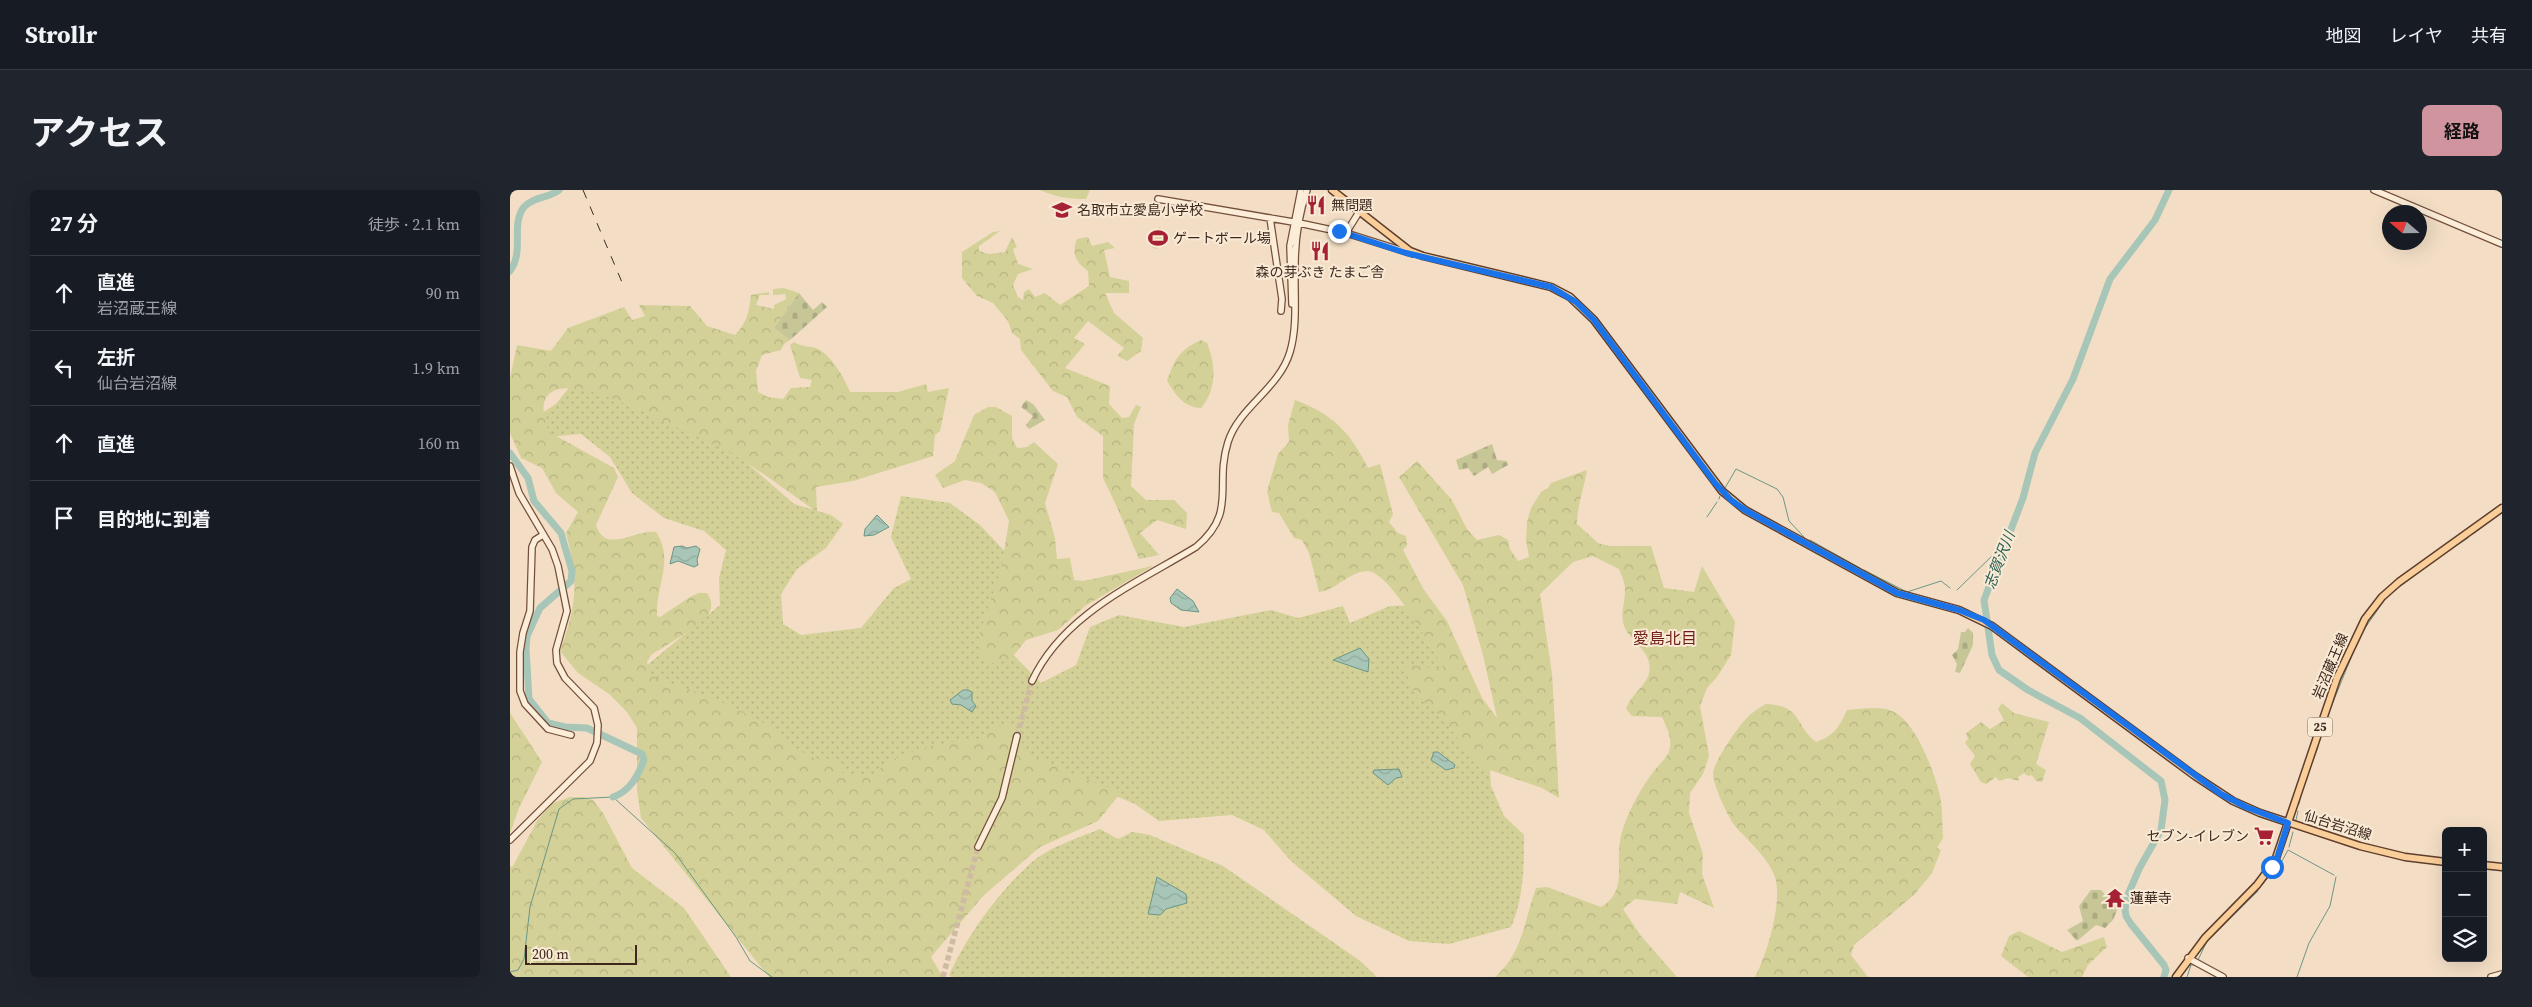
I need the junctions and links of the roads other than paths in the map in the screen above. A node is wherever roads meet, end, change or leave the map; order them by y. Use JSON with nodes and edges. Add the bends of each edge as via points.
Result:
{"nodes":[{"id":1,"x":1301,"y":190,"type":"edge"},
{"id":2,"x":1307,"y":190,"type":"edge"},
{"id":3,"x":1332,"y":190,"type":"edge"},
{"id":4,"x":2374,"y":190,"type":"edge"},
{"id":5,"x":1158,"y":199,"type":"dead end"},
{"id":6,"x":1359,"y":212,"type":"junction"},
{"id":7,"x":1270,"y":218,"type":"junction"},
{"id":8,"x":1296,"y":222,"type":"junction"},
{"id":9,"x":1346,"y":233,"type":"junction"},
{"id":10,"x":2502,"y":244,"type":"edge"},
{"id":11,"x":1423,"y":256,"type":"junction"},
{"id":12,"x":1281,"y":311,"type":"dead end"},
{"id":13,"x":510,"y":466,"type":"edge"},
{"id":14,"x":2502,"y":508,"type":"edge"},
{"id":15,"x":543,"y":535,"type":"junction"},
{"id":16,"x":1032,"y":680,"type":"tunnel mouth"},
{"id":17,"x":571,"y":735,"type":"dead end"},
{"id":18,"x":1016,"y":736,"type":"tunnel mouth"},
{"id":19,"x":2288,"y":823,"type":"junction"},
{"id":20,"x":510,"y":840,"type":"edge"},
{"id":21,"x":978,"y":848,"type":"tunnel mouth"},
{"id":22,"x":2442,"y":861,"type":"edge"},
{"id":23,"x":2487,"y":865,"type":"edge"},
{"id":24,"x":2502,"y":867,"type":"edge"},
{"id":25,"x":2188,"y":958,"type":"junction"},
{"id":26,"x":2502,"y":974,"type":"edge"},
{"id":27,"x":2176,"y":977,"type":"edge"},
{"id":28,"x":2223,"y":977,"type":"edge"},
{"id":29,"x":2491,"y":977,"type":"edge"}],
"edges":[{"from":1,"to":8,"type":"street"},
{"from":2,"to":8,"type":"street"},
{"from":3,"to":6,"type":"main road","name":"仙台岩沼線"},
{"from":4,"to":10,"type":"street"},
{"from":5,"to":7,"type":"street"},
{"from":6,"to":9,"type":"street"},
{"from":6,"to":11,"type":"main road","name":"仙台岩沼線","via":[[1401,245]]},
{"from":7,"to":8,"type":"street"},
{"from":7,"to":12,"type":"street"},
{"from":8,"to":9,"type":"street"},
{"from":8,"to":16,"type":"street","via":[[1289,271],[1294,311],[1292,342],[1279,377],[1237,424],[1230,438],[1222,509],[1214,530],[1196,547],[1076,623],[1045,657]]},
{"from":9,"to":11,"type":"street"},
{"from":11,"to":19,"type":"main road","name":"仙台岩沼線","via":[[1563,292],[1594,320],[1731,500],[1897,593],[1976,616],[2221,794]]},
{"from":13,"to":15,"type":"street","via":[[519,493]]},
{"from":14,"to":19,"type":"main road","name":"岩沼蔵王線","number":"25","via":[[2394,586],[2365,619],[2337,678]]},
{"from":15,"to":17,"type":"street","via":[[533,544],[530,611],[521,640],[520,679],[525,704],[540,723],[557,733]]},
{"from":15,"to":20,"type":"street","via":[[555,558],[564,593],[566,618],[556,650],[557,664],[565,678],[594,708],[597,739],[593,755],[584,768]]},
{"from":18,"to":21,"type":"street","via":[[1002,798]]},
{"from":19,"to":22,"type":"main road","name":"仙台岩沼線","via":[[2389,853]]},
{"from":19,"to":25,"type":"main road","name":"岩沼蔵王線","number":"25","via":[[2278,855],[2267,874]]},
{"from":23,"to":24,"type":"main road"},
{"from":25,"to":27,"type":"main road","name":"岩沼蔵王線","number":"25"},
{"from":25,"to":28,"type":"street"},
{"from":26,"to":29,"type":"street"}]}
